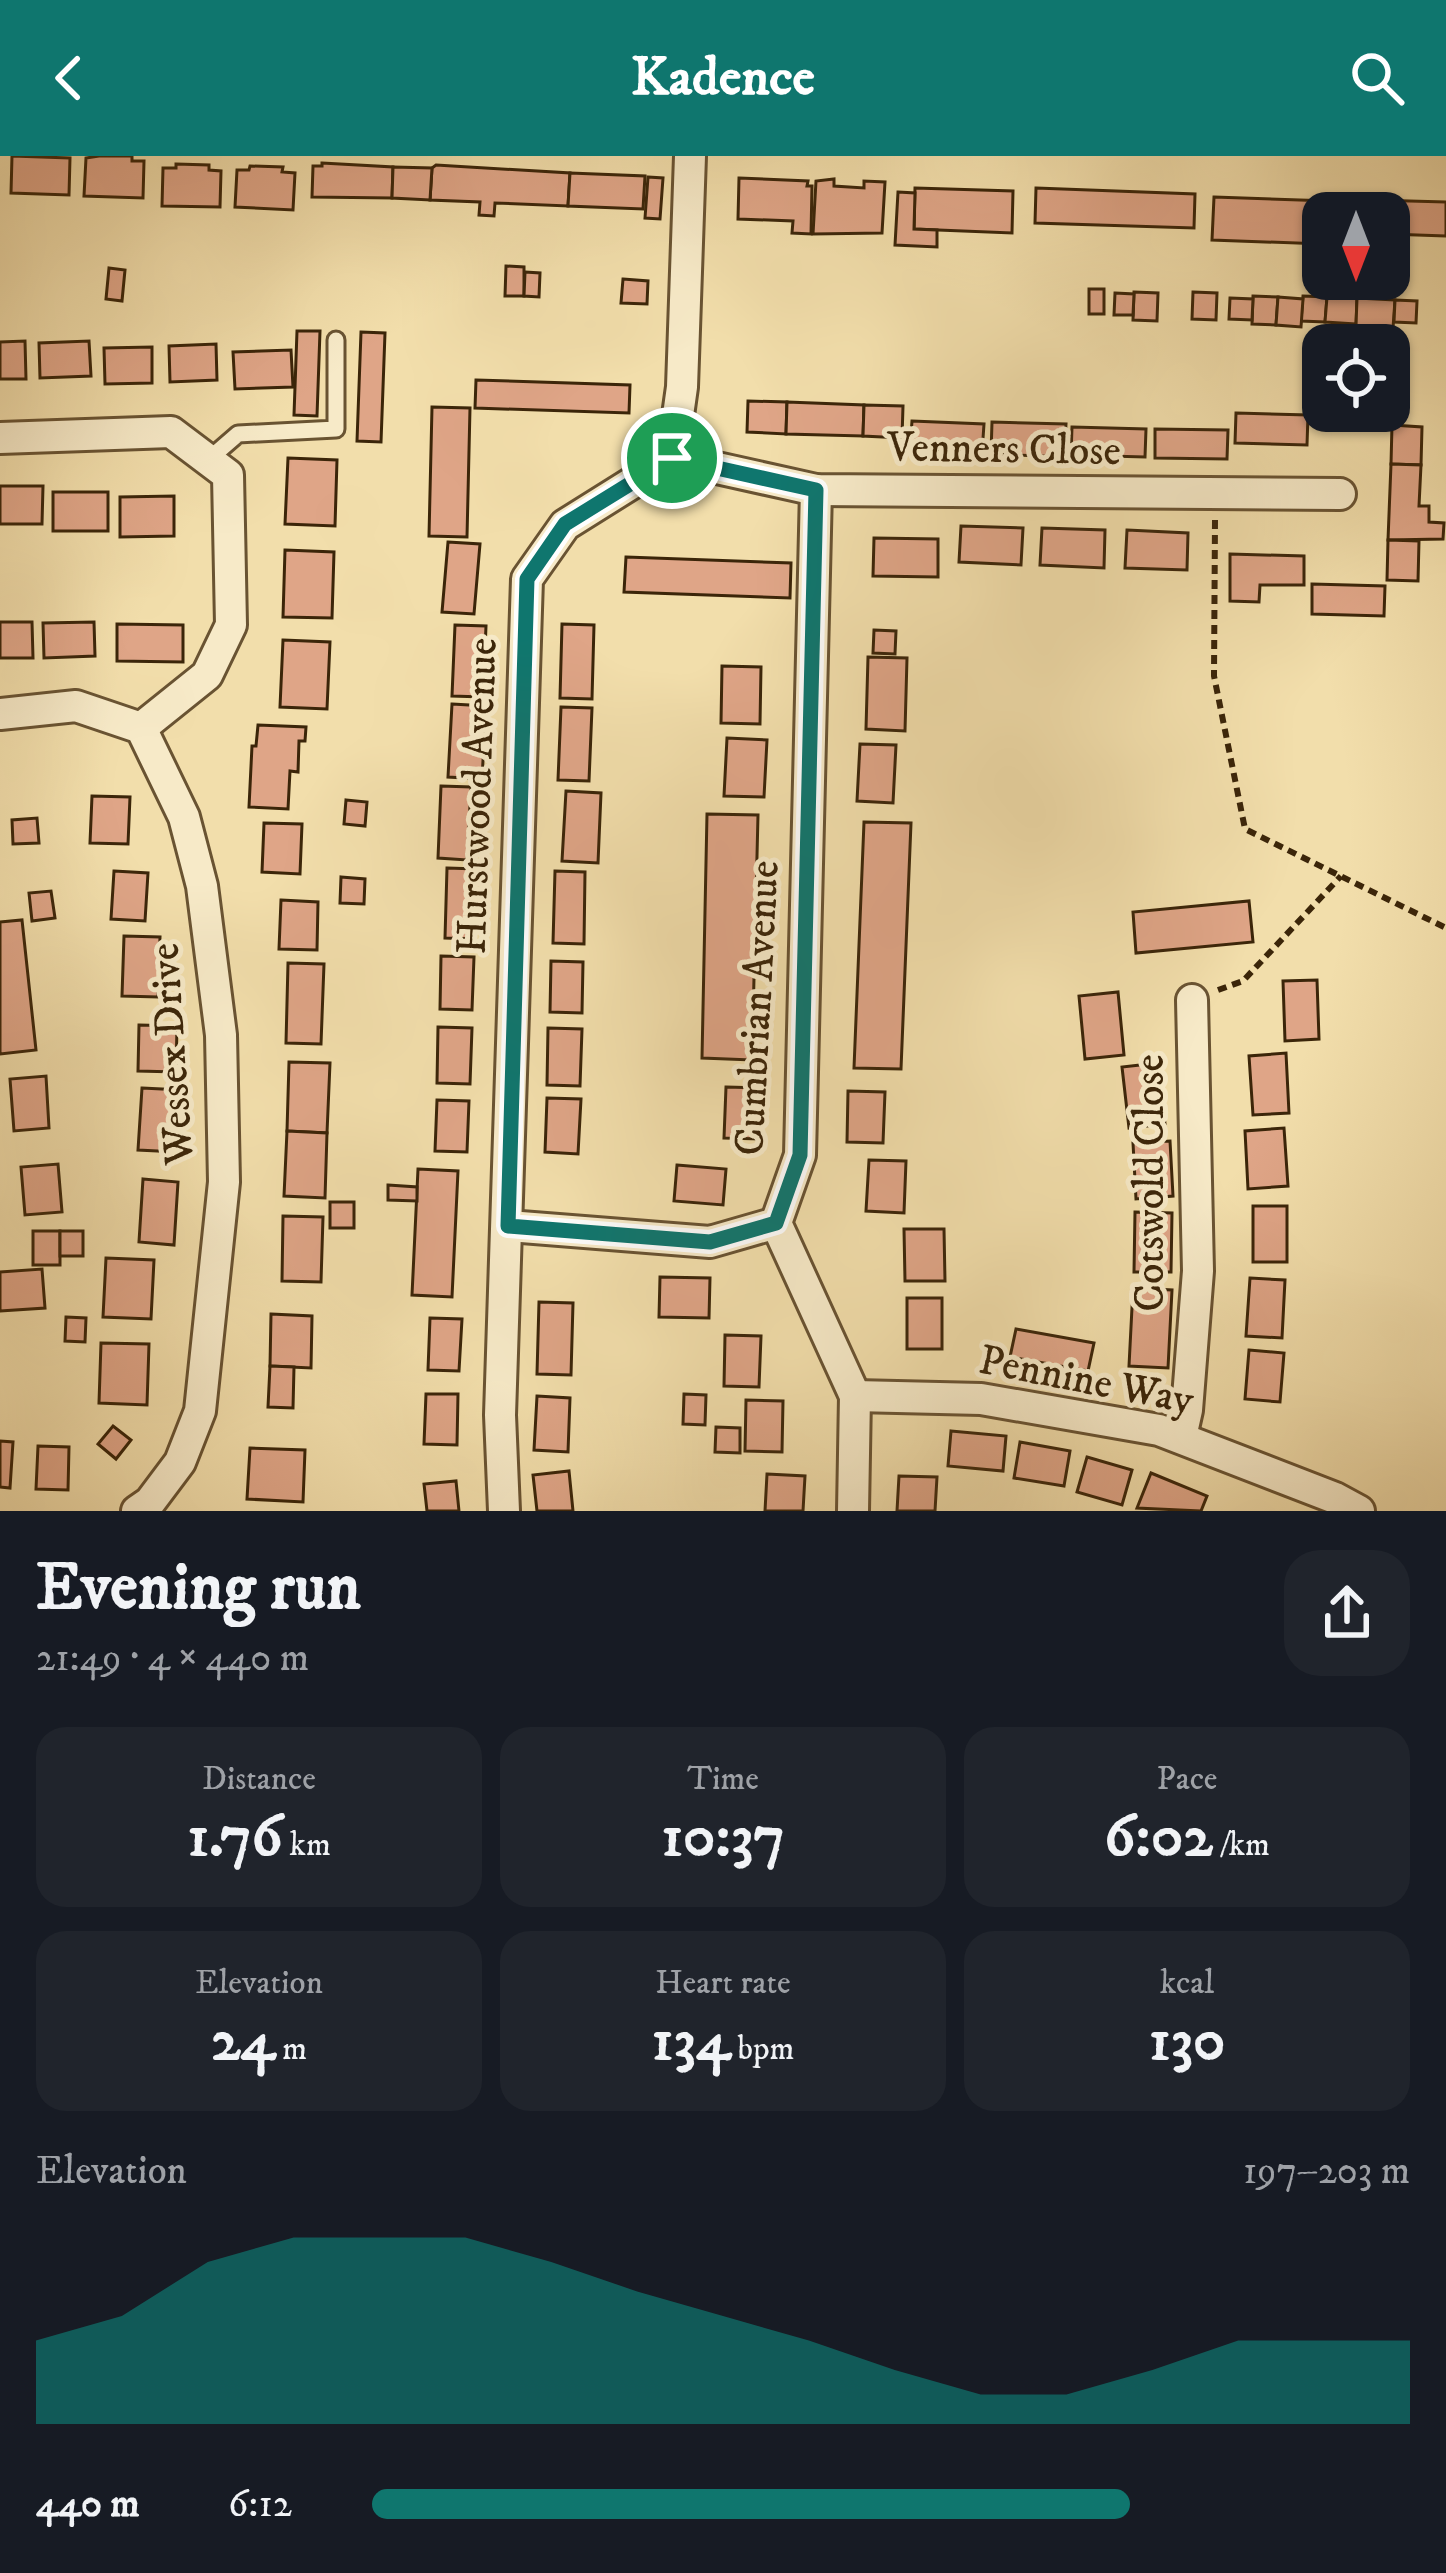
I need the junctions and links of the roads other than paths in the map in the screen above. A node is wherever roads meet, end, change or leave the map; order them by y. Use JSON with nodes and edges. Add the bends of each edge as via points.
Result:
{"nodes":[{"id":1,"x":690,"y":156,"type":"edge"},
{"id":2,"x":336,"y":340,"type":"dead end"},
{"id":3,"x":0,"y":438,"type":"edge"},
{"id":4,"x":672,"y":458,"type":"junction"},
{"id":5,"x":208,"y":460,"type":"junction"},
{"id":6,"x":816,"y":490,"type":"junction"},
{"id":7,"x":1340,"y":494,"type":"dead end"},
{"id":8,"x":0,"y":714,"type":"edge"},
{"id":9,"x":141,"y":728,"type":"junction"},
{"id":10,"x":1192,"y":1000,"type":"road end"},
{"id":11,"x":776,"y":1223,"type":"junction"},
{"id":12,"x":508,"y":1226,"type":"junction"},
{"id":13,"x":855,"y":1396,"type":"junction"},
{"id":14,"x":1181,"y":1437,"type":"junction"},
{"id":15,"x":149,"y":1508,"type":"edge"},
{"id":16,"x":504,"y":1511,"type":"edge"},
{"id":17,"x":853,"y":1511,"type":"edge"},
{"id":18,"x":1359,"y":1511,"type":"edge"}],
"edges":[{"from":1,"to":4,"type":"street"},
{"from":2,"to":5,"type":"lane","via":[[336,429],[238,434]]},
{"from":3,"to":5,"type":"street","via":[[171,432]]},
{"from":4,"to":6,"type":"street","name":"Venners Close"},
{"from":4,"to":12,"type":"street","name":"Hurstwood Avenue","via":[[565,524],[527,579]]},
{"from":5,"to":9,"type":"street","via":[[228,475],[231,625],[207,675]]},
{"from":6,"to":7,"type":"street","name":"Venners Close"},
{"from":6,"to":11,"type":"street","name":"Cumbrian Avenue","via":[[800,1155]]},
{"from":8,"to":9,"type":"street","via":[[76,706]]},
{"from":9,"to":15,"type":"street","name":"Wessex Drive","via":[[184,817],[202,886],[221,1035],[224,1182],[200,1411],[181,1462]]},
{"from":10,"to":14,"type":"street","name":"Cotswold Close","via":[[1198,1271]]},
{"from":11,"to":12,"type":"street","via":[[710,1242]]},
{"from":11,"to":13,"type":"street"},
{"from":12,"to":16,"type":"street","name":"Hurstwood Avenue"},
{"from":13,"to":14,"type":"street","name":"Pennine Way","via":[[981,1399]]},
{"from":13,"to":17,"type":"street"},
{"from":14,"to":18,"type":"street","name":"Pennine Way"}]}
